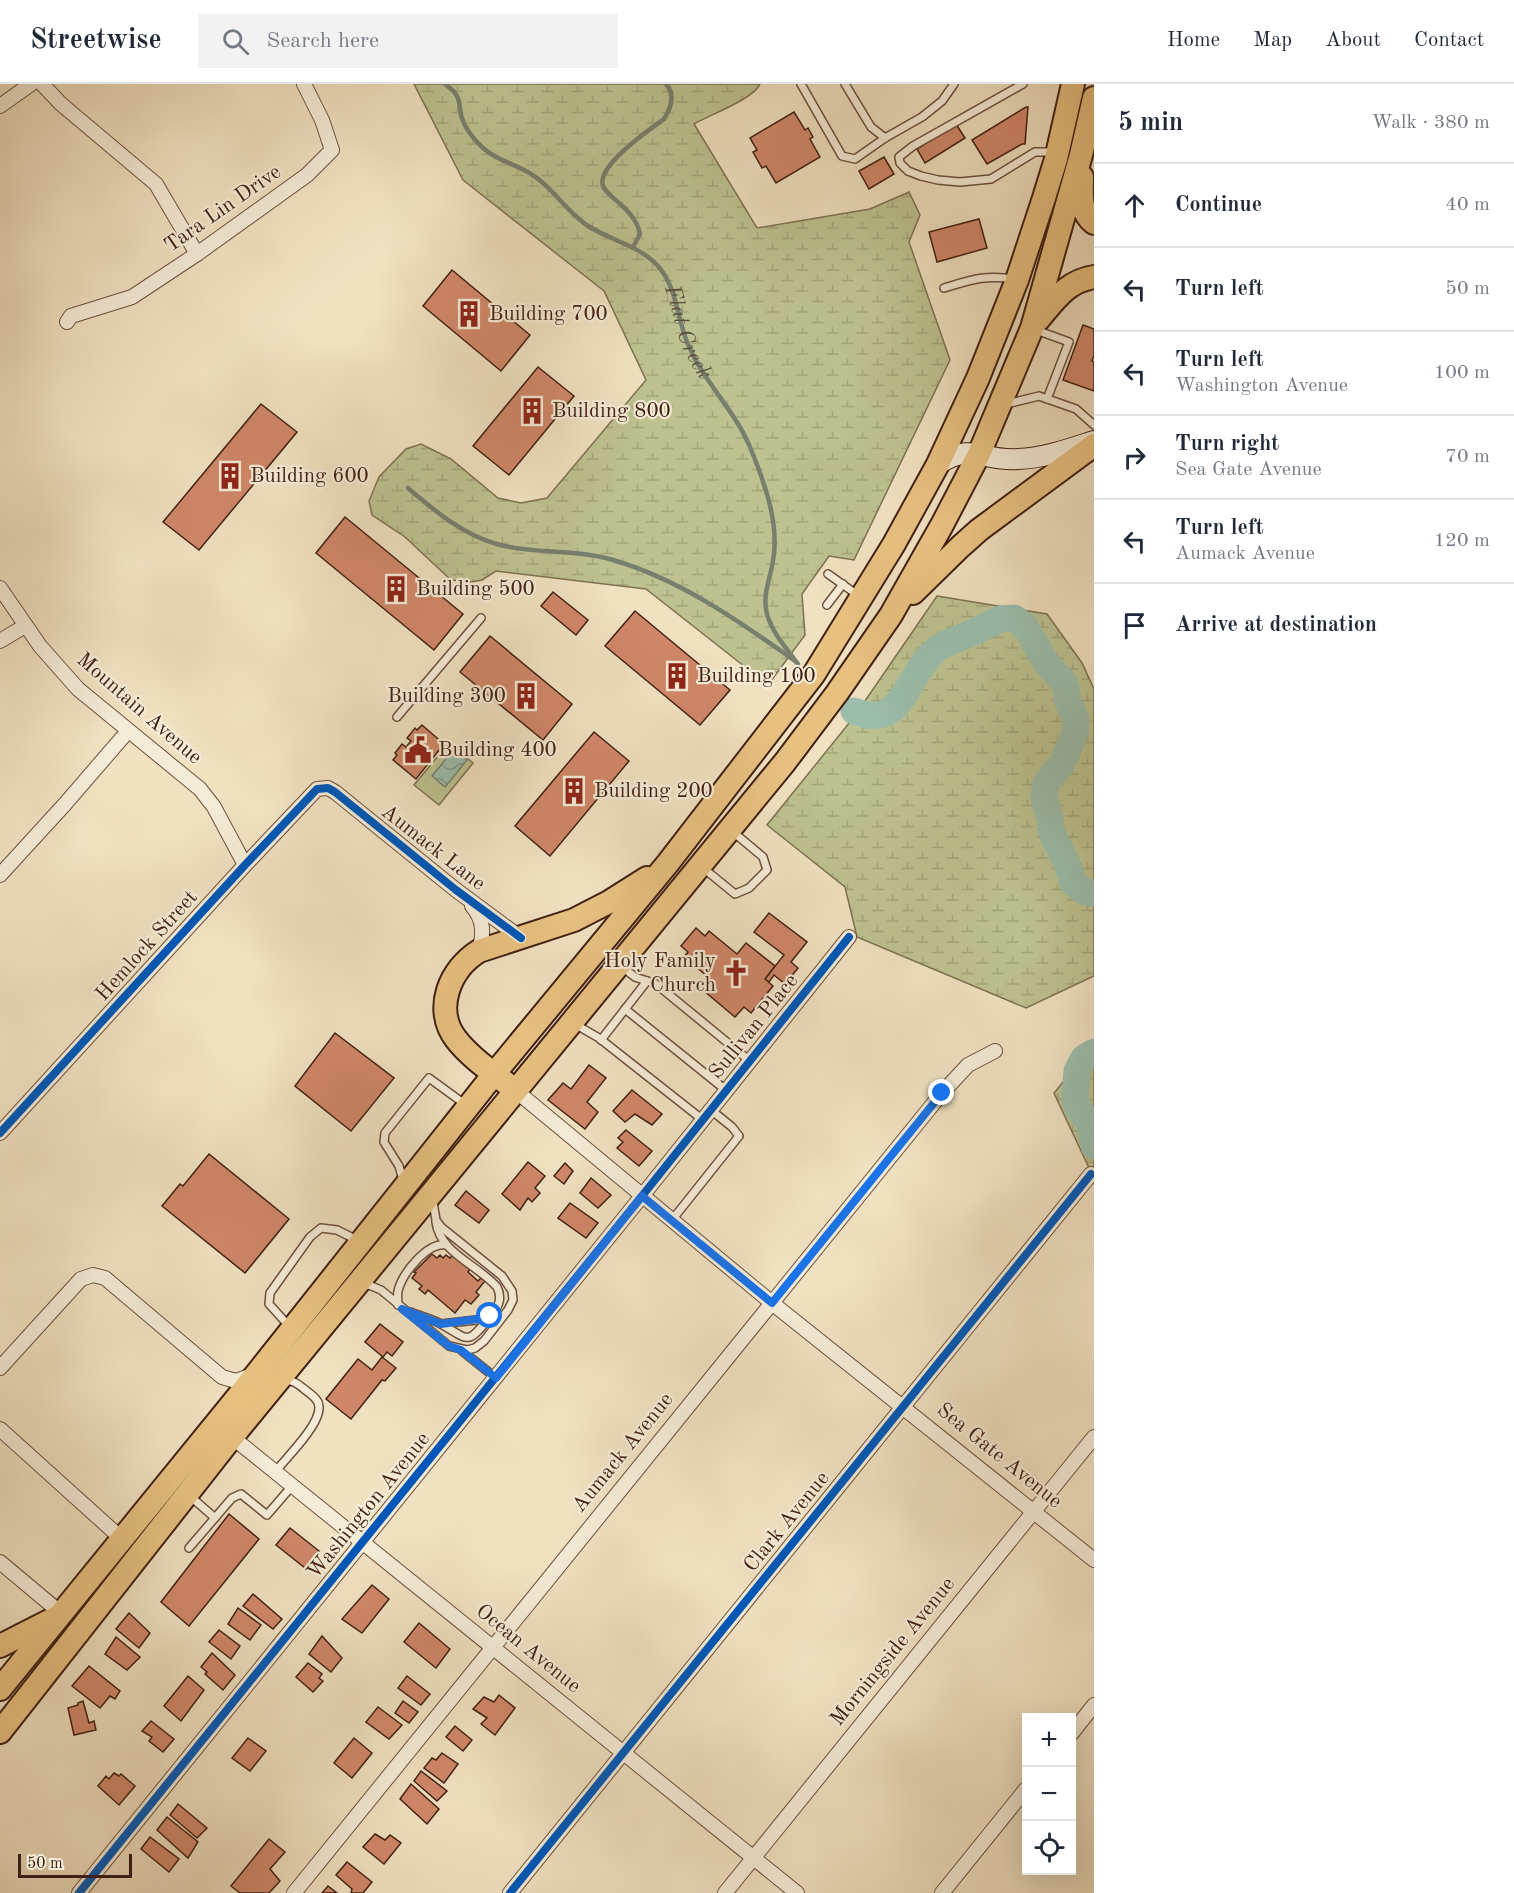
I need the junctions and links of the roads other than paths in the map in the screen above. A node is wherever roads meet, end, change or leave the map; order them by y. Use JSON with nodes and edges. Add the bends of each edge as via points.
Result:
{"nodes":[{"id":1,"x":31,"y":84,"type":"edge"},
{"id":2,"x":42,"y":84,"type":"edge"},
{"id":3,"x":304,"y":84,"type":"edge"},
{"id":4,"x":801,"y":84,"type":"edge"},
{"id":5,"x":845,"y":84,"type":"edge"},
{"id":6,"x":954,"y":84,"type":"edge"},
{"id":7,"x":1023,"y":84,"type":"edge"},
{"id":8,"x":1073,"y":84,"type":"edge"},
{"id":9,"x":1094,"y":98,"type":"edge"},
{"id":10,"x":0,"y":106,"type":"edge"},
{"id":11,"x":885,"y":138,"type":"junction"},
{"id":12,"x":1057,"y":152,"type":"junction"},
{"id":13,"x":1081,"y":155,"type":"junction"},
{"id":14,"x":1094,"y":223,"type":"edge"},
{"id":15,"x":197,"y":254,"type":"junction"},
{"id":16,"x":1094,"y":277,"type":"edge"},
{"id":17,"x":1017,"y":280,"type":"junction"},
{"id":18,"x":944,"y":288,"type":"dead end"},
{"id":19,"x":67,"y":322,"type":"dead end"},
{"id":20,"x":1032,"y":328,"type":"junction"},
{"id":21,"x":1047,"y":399,"type":"junction"},
{"id":22,"x":1000,"y":406,"type":"junction"},
{"id":23,"x":1094,"y":425,"type":"edge"},
{"id":24,"x":1094,"y":441,"type":"edge"},
{"id":25,"x":1094,"y":446,"type":"edge"},
{"id":26,"x":979,"y":454,"type":"junction"},
{"id":27,"x":938,"y":464,"type":"junction"},
{"id":28,"x":828,"y":574,"type":"dead end"},
{"id":29,"x":843,"y":584,"type":"junction"},
{"id":30,"x":0,"y":588,"type":"edge"},
{"id":31,"x":861,"y":597,"type":"junction"},
{"id":32,"x":827,"y":605,"type":"dead end"},
{"id":33,"x":891,"y":615,"type":"junction"},
{"id":34,"x":481,"y":618,"type":"dead end"},
{"id":35,"x":25,"y":626,"type":"junction"},
{"id":36,"x":0,"y":641,"type":"edge"},
{"id":37,"x":397,"y":717,"type":"dead end"},
{"id":38,"x":128,"y":731,"type":"junction"},
{"id":39,"x":324,"y":788,"type":"joint"},
{"id":40,"x":730,"y":829,"type":"junction"},
{"id":41,"x":668,"y":863,"type":"junction"},
{"id":42,"x":245,"y":865,"type":"junction"},
{"id":43,"x":700,"y":865,"type":"junction"},
{"id":44,"x":0,"y":875,"type":"edge"},
{"id":45,"x":456,"y":890,"type":"junction"},
{"id":46,"x":849,"y":937,"type":"dead end"},
{"id":47,"x":521,"y":938,"type":"junction"},
{"id":48,"x":479,"y":951,"type":"junction"},
{"id":49,"x":619,"y":964,"type":"junction"},
{"id":50,"x":647,"y":981,"type":"junction"},
{"id":51,"x":625,"y":1009,"type":"junction"},
{"id":52,"x":571,"y":1022,"type":"junction"},
{"id":53,"x":601,"y":1040,"type":"junction"},
{"id":54,"x":995,"y":1051,"type":"dead end"},
{"id":55,"x":750,"y":1061,"type":"junction"},
{"id":56,"x":494,"y":1074,"type":"junction"},
{"id":57,"x":515,"y":1090,"type":"junction"},
{"id":58,"x":727,"y":1090,"type":"junction"},
{"id":59,"x":468,"y":1107,"type":"junction"},
{"id":60,"x":707,"y":1115,"type":"junction"},
{"id":61,"x":0,"y":1133,"type":"edge"},
{"id":62,"x":687,"y":1140,"type":"joint"},
{"id":63,"x":1091,"y":1174,"type":"dead end"},
{"id":64,"x":405,"y":1186,"type":"junction"},
{"id":65,"x":433,"y":1193,"type":"junction"},
{"id":66,"x":642,"y":1196,"type":"junction"},
{"id":67,"x":436,"y":1220,"type":"junction"},
{"id":68,"x":672,"y":1220,"type":"junction"},
{"id":69,"x":361,"y":1242,"type":"junction"},
{"id":70,"x":446,"y":1245,"type":"junction"},
{"id":71,"x":354,"y":1291,"type":"junction"},
{"id":72,"x":772,"y":1303,"type":"junction"},
{"id":73,"x":400,"y":1307,"type":"junction"},
{"id":74,"x":492,"y":1315,"type":"junction"},
{"id":75,"x":441,"y":1324,"type":"junction"},
{"id":76,"x":292,"y":1329,"type":"junction"},
{"id":77,"x":461,"y":1350,"type":"junction"},
{"id":78,"x":0,"y":1368,"type":"edge"},
{"id":79,"x":496,"y":1378,"type":"junction"},
{"id":80,"x":267,"y":1379,"type":"junction"},
{"id":81,"x":903,"y":1407,"type":"junction"},
{"id":82,"x":0,"y":1429,"type":"edge"},
{"id":83,"x":232,"y":1437,"type":"junction"},
{"id":84,"x":1094,"y":1437,"type":"edge"},
{"id":85,"x":275,"y":1472,"type":"junction"},
{"id":86,"x":292,"y":1486,"type":"junction"},
{"id":87,"x":188,"y":1494,"type":"junction"},
{"id":88,"x":1034,"y":1511,"type":"junction"},
{"id":89,"x":215,"y":1518,"type":"junction"},
{"id":90,"x":122,"y":1539,"type":"junction"},
{"id":91,"x":363,"y":1542,"type":"junction"},
{"id":92,"x":189,"y":1548,"type":"dead end"},
{"id":93,"x":1094,"y":1560,"type":"edge"},
{"id":94,"x":0,"y":1563,"type":"edge"},
{"id":95,"x":62,"y":1614,"type":"junction"},
{"id":96,"x":0,"y":1646,"type":"edge"},
{"id":97,"x":493,"y":1648,"type":"junction"},
{"id":98,"x":0,"y":1689,"type":"edge"},
{"id":99,"x":1094,"y":1705,"type":"edge"},
{"id":100,"x":1076,"y":1727,"type":"edge"},
{"id":101,"x":0,"y":1732,"type":"edge"},
{"id":102,"x":624,"y":1753,"type":"junction"},
{"id":103,"x":1022,"y":1794,"type":"edge"},
{"id":104,"x":753,"y":1857,"type":"junction"},
{"id":105,"x":79,"y":1893,"type":"edge"},
{"id":106,"x":294,"y":1893,"type":"edge"},
{"id":107,"x":510,"y":1893,"type":"edge"},
{"id":108,"x":725,"y":1893,"type":"edge"},
{"id":109,"x":797,"y":1893,"type":"edge"},
{"id":110,"x":942,"y":1893,"type":"edge"}],
"edges":[{"from":1,"to":10,"type":"street"},
{"from":2,"to":15,"type":"street","via":[[156,184]]},
{"from":3,"to":15,"type":"street","name":"Tara Lin Drive","via":[[332,150],[307,175]]},
{"from":4,"to":11,"type":"lane","via":[[842,156],[855,159]]},
{"from":5,"to":11,"type":"lane","via":[[871,127]]},
{"from":6,"to":11,"type":"lane","via":[[942,101],[922,117]]},
{"from":7,"to":12,"type":"lane","via":[[913,146],[900,157],[900,163],[921,176],[960,182],[991,179],[1035,152]]},
{"from":8,"to":12,"type":"highway"},
{"from":9,"to":13,"type":"highway"},
{"from":12,"to":17,"type":"highway"},
{"from":13,"to":14,"type":"highway","via":[[1083,207]]},
{"from":13,"to":20,"type":"highway"},
{"from":15,"to":19,"type":"street","name":"Tara Lin Drive","via":[[132,297],[71,316]]},
{"from":16,"to":20,"type":"highway","via":[[1065,288]]},
{"from":17,"to":18,"type":"lane","via":[[992,276]]},
{"from":17,"to":27,"type":"highway"},
{"from":20,"to":21,"type":"lane","via":[[1069,342]]},
{"from":20,"to":22,"type":"highway"},
{"from":21,"to":22,"type":"lane","via":[[1039,396]]},
{"from":21,"to":23,"type":"lane","via":[[1076,410]]},
{"from":22,"to":26,"type":"highway"},
{"from":24,"to":26,"type":"main road","via":[[1018,459]]},
{"from":25,"to":33,"type":"highway","via":[[973,536]]},
{"from":26,"to":27,"type":"main road","via":[[959,453]]},
{"from":26,"to":33,"type":"highway"},
{"from":27,"to":31,"type":"highway"},
{"from":28,"to":29,"type":"lane"},
{"from":29,"to":31,"type":"lane"},
{"from":29,"to":32,"type":"lane"},
{"from":30,"to":35,"type":"street","name":"Mountain Avenue"},
{"from":31,"to":41,"type":"highway","via":[[794,702]]},
{"from":33,"to":40,"type":"highway","via":[[817,721]]},
{"from":34,"to":37,"type":"lane"},
{"from":35,"to":36,"type":"street"},
{"from":35,"to":38,"type":"street","name":"Mountain Avenue","via":[[78,689]]},
{"from":38,"to":42,"type":"street","name":"Mountain Avenue","via":[[209,799]]},
{"from":38,"to":44,"type":"street"},
{"from":39,"to":42,"type":"street","name":"Hemlock Street","via":[[312,792]]},
{"from":39,"to":45,"type":"street","name":"Aumack Lane","via":[[335,792]]},
{"from":40,"to":43,"type":"highway"},
{"from":40,"to":43,"type":"lane","via":[[763,857],[767,870],[749,888],[735,894]]},
{"from":41,"to":47,"type":"highway","via":[[591,913]]},
{"from":41,"to":56,"type":"highway"},
{"from":42,"to":61,"type":"street","name":"Hemlock Street"},
{"from":43,"to":49,"type":"highway"},
{"from":45,"to":47,"type":"street","name":"Aumack Lane"},
{"from":45,"to":48,"type":"street","name":"Aumack Lane","via":[[480,918],[483,931]]},
{"from":46,"to":55,"type":"street","name":"Sullivan Place"},
{"from":47,"to":48,"type":"highway"},
{"from":48,"to":56,"type":"highway","via":[[455,974],[446,997],[446,1014],[460,1045]]},
{"from":49,"to":50,"type":"lane","via":[[634,977]]},
{"from":49,"to":52,"type":"highway"},
{"from":50,"to":51,"type":"lane"},
{"from":50,"to":55,"type":"lane","via":[[656,984]]},
{"from":51,"to":53,"type":"lane"},
{"from":51,"to":58,"type":"lane"},
{"from":52,"to":53,"type":"lane"},
{"from":52,"to":57,"type":"highway"},
{"from":53,"to":60,"type":"lane"},
{"from":54,"to":72,"type":"street","name":"Aumack Avenue","via":[[968,1065],[942,1093]]},
{"from":55,"to":58,"type":"street","name":"Sullivan Place"},
{"from":56,"to":57,"type":"highway"},
{"from":56,"to":59,"type":"highway"},
{"from":57,"to":65,"type":"highway"},
{"from":57,"to":66,"type":"street","name":"Sea Gate Avenue"},
{"from":58,"to":60,"type":"street","name":"Sullivan Place"},
{"from":59,"to":64,"type":"highway"},
{"from":59,"to":64,"type":"lane","via":[[429,1078],[392,1124],[384,1142],[399,1166]]},
{"from":60,"to":62,"type":"street","name":"Sullivan Place"},
{"from":60,"to":68,"type":"lane","via":[[732,1127],[739,1136]]},
{"from":62,"to":66,"type":"street","name":"Washington Avenue"},
{"from":63,"to":81,"type":"street","name":"Clark Avenue"},
{"from":64,"to":69,"type":"highway"},
{"from":65,"to":67,"type":"lane"},
{"from":65,"to":71,"type":"highway"},
{"from":66,"to":68,"type":"street","name":"Sea Gate Avenue"},
{"from":66,"to":79,"type":"street","name":"Washington Avenue"},
{"from":67,"to":70,"type":"lane","via":[[437,1232]]},
{"from":67,"to":77,"type":"lane","via":[[502,1276],[512,1291],[508,1310],[484,1341],[476,1348]]},
{"from":68,"to":72,"type":"street","name":"Sea Gate Avenue"},
{"from":69,"to":76,"type":"highway"},
{"from":69,"to":76,"type":"lane","via":[[337,1230],[321,1228],[310,1237],[270,1293],[269,1304]]},
{"from":70,"to":73,"type":"lane","via":[[426,1251],[404,1277],[398,1290]]},
{"from":70,"to":74,"type":"lane","via":[[497,1287],[499,1305]]},
{"from":71,"to":73,"type":"lane","via":[[369,1285],[375,1287]]},
{"from":71,"to":80,"type":"highway"},
{"from":72,"to":81,"type":"street","name":"Sea Gate Avenue"},
{"from":72,"to":97,"type":"street","name":"Aumack Avenue"},
{"from":73,"to":75,"type":"lane"},
{"from":73,"to":77,"type":"lane","via":[[449,1346]]},
{"from":74,"to":75,"type":"lane"},
{"from":74,"to":75,"type":"lane","via":[[470,1337],[458,1336]]},
{"from":76,"to":80,"type":"highway"},
{"from":77,"to":79,"type":"lane"},
{"from":78,"to":80,"type":"street","via":[[81,1279],[93,1275],[105,1278],[222,1377],[236,1381]]},
{"from":79,"to":91,"type":"street","name":"Washington Avenue"},
{"from":80,"to":83,"type":"highway"},
{"from":80,"to":85,"type":"lane","via":[[291,1380],[317,1400],[319,1406],[314,1424]]},
{"from":80,"to":90,"type":"highway"},
{"from":81,"to":88,"type":"street","name":"Sea Gate Avenue"},
{"from":81,"to":102,"type":"street","name":"Clark Avenue"},
{"from":82,"to":90,"type":"street"},
{"from":83,"to":85,"type":"street","name":"Ocean Avenue"},
{"from":83,"to":87,"type":"highway"},
{"from":84,"to":88,"type":"street","name":"Morningside Avenue"},
{"from":85,"to":86,"type":"street","name":"Ocean Avenue"},
{"from":86,"to":89,"type":"lane","via":[[267,1515],[241,1494],[232,1498]]},
{"from":86,"to":91,"type":"street","name":"Ocean Avenue"},
{"from":87,"to":89,"type":"lane"},
{"from":87,"to":101,"type":"highway"},
{"from":88,"to":93,"type":"street","name":"Sea Gate Avenue"},
{"from":88,"to":104,"type":"street","name":"Morningside Avenue"},
{"from":89,"to":92,"type":"lane"},
{"from":90,"to":95,"type":"highway"},
{"from":91,"to":97,"type":"street","name":"Ocean Avenue"},
{"from":91,"to":105,"type":"street","name":"Washington Avenue"},
{"from":94,"to":95,"type":"street"},
{"from":95,"to":96,"type":"highway"},
{"from":95,"to":98,"type":"highway"},
{"from":97,"to":102,"type":"street","name":"Ocean Avenue"},
{"from":97,"to":106,"type":"street","name":"Aumack Avenue"},
{"from":99,"to":100,"type":"street"},
{"from":102,"to":104,"type":"street","name":"Ocean Avenue"},
{"from":102,"to":107,"type":"street","name":"Clark Avenue"},
{"from":103,"to":110,"type":"street"},
{"from":104,"to":108,"type":"street","name":"Morningside Avenue"},
{"from":104,"to":109,"type":"street","name":"Ocean Avenue"}]}
